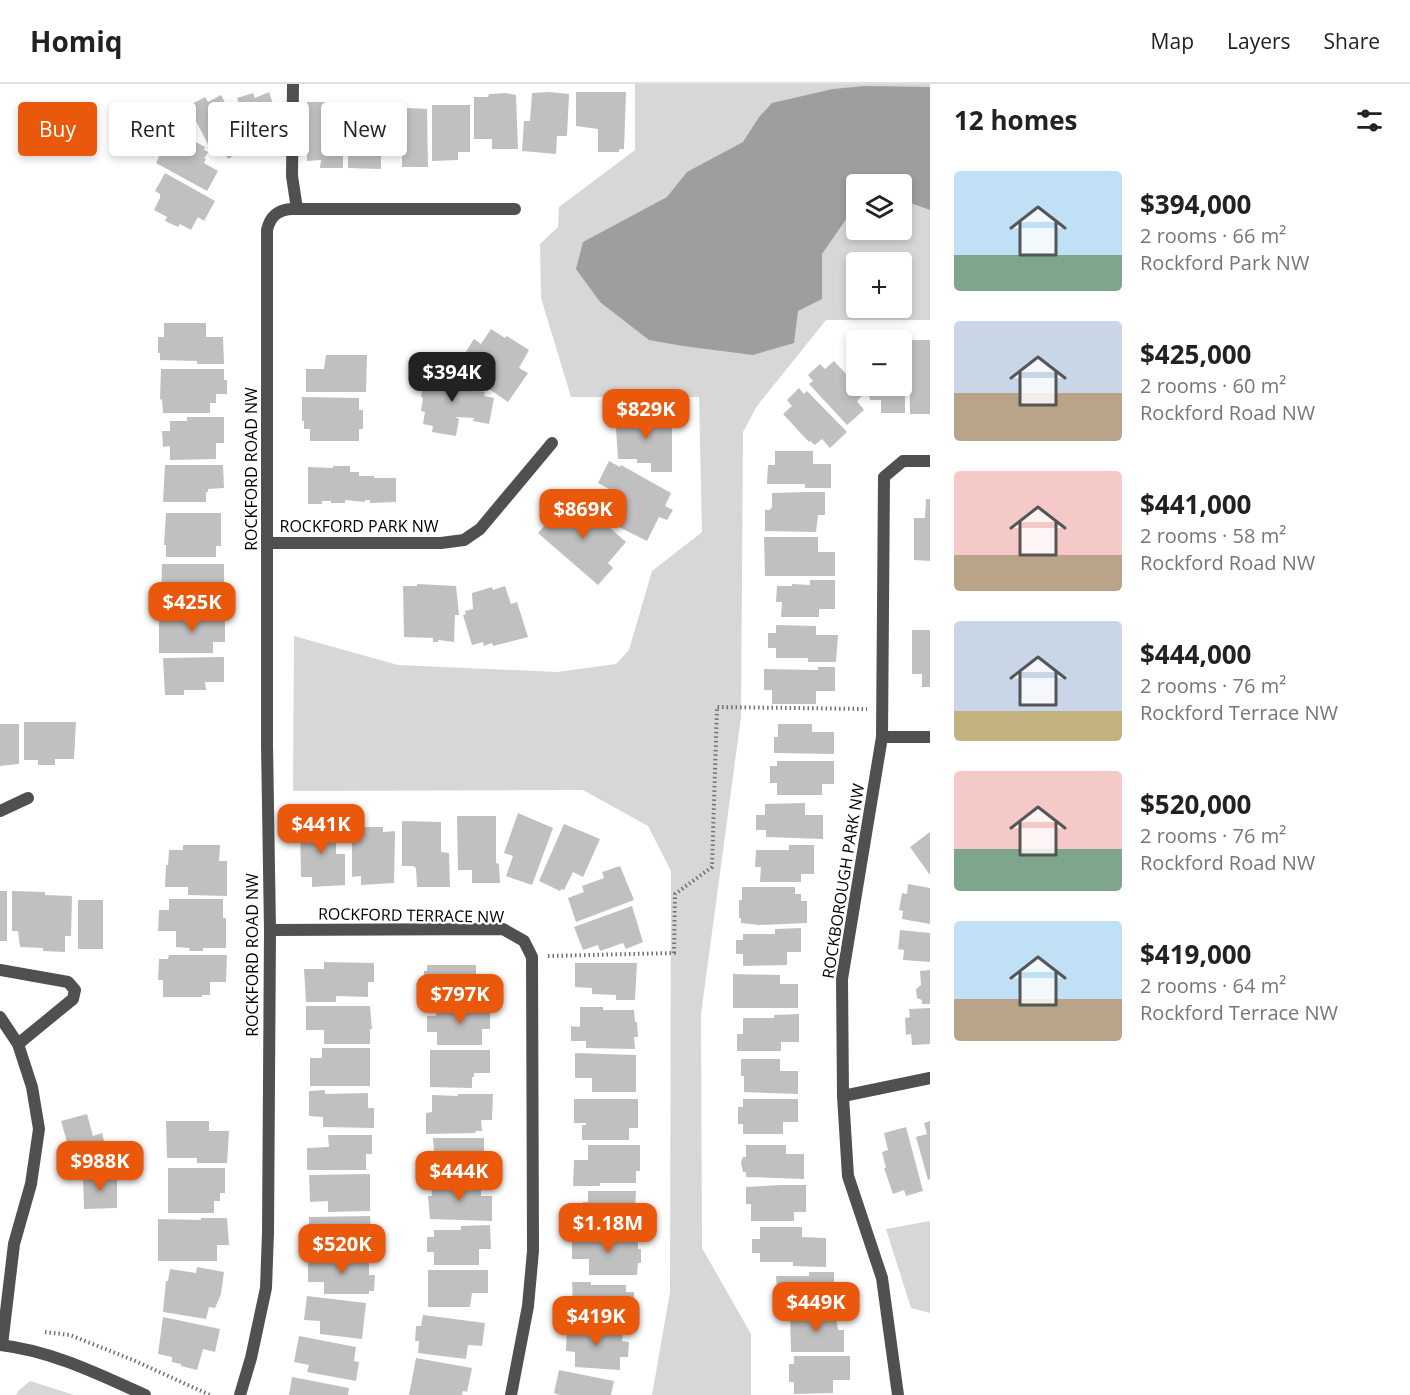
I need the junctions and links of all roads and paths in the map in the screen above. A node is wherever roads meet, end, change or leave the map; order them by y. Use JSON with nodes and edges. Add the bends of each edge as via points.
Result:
{"nodes":[{"id":1,"x":293,"y":84,"type":"edge"},
{"id":2,"x":515,"y":208,"type":"dead end"},
{"id":3,"x":297,"y":209,"type":"junction"},
{"id":4,"x":552,"y":443,"type":"dead end"},
{"id":5,"x":930,"y":460,"type":"edge"},
{"id":6,"x":267,"y":543,"type":"junction"},
{"id":7,"x":883,"y":710,"type":"junction"},
{"id":8,"x":882,"y":737,"type":"junction"},
{"id":9,"x":930,"y":737,"type":"edge"},
{"id":10,"x":28,"y":798,"type":"dead end"},
{"id":11,"x":0,"y":811,"type":"edge"},
{"id":12,"x":270,"y":930,"type":"junction"},
{"id":13,"x":532,"y":957,"type":"junction"},
{"id":14,"x":0,"y":970,"type":"edge"},
{"id":15,"x":0,"y":1017,"type":"edge"},
{"id":16,"x":18,"y":1044,"type":"junction"},
{"id":17,"x":930,"y":1078,"type":"edge"},
{"id":18,"x":843,"y":1096,"type":"junction"},
{"id":19,"x":45,"y":1332,"type":"dead end"},
{"id":20,"x":1,"y":1345,"type":"edge"},
{"id":21,"x":145,"y":1395,"type":"edge"},
{"id":22,"x":210,"y":1395,"type":"edge"},
{"id":23,"x":240,"y":1395,"type":"edge"},
{"id":24,"x":511,"y":1395,"type":"edge"},
{"id":25,"x":898,"y":1395,"type":"edge"}],
"edges":[{"from":1,"to":3,"type":"street","via":[[292,176]]},
{"from":2,"to":3,"type":"street","name":"ROCKFORD ROAD NW"},
{"from":3,"to":6,"type":"street","name":"ROCKFORD ROAD NW","via":[[276,213],[267,230]]},
{"from":4,"to":6,"type":"street","name":"ROCKFORD PARK NW","via":[[480,529],[464,540]]},
{"from":5,"to":7,"type":"street","name":"ROCKBOROUGH PARK NW","via":[[903,461],[884,477]]},
{"from":6,"to":12,"type":"street","name":"ROCKFORD ROAD NW"},
{"from":7,"to":8,"type":"street","name":"ROCKBOROUGH PARK NW"},
{"from":7,"to":13,"type":"path","via":[[717,707],[712,867],[675,894],[674,953]]},
{"from":8,"to":9,"type":"street"},
{"from":8,"to":18,"type":"street","name":"ROCKBOROUGH PARK NW","via":[[842,979]]},
{"from":10,"to":11,"type":"street"},
{"from":12,"to":13,"type":"street","name":"ROCKFORD TERRACE NW","via":[[503,929],[524,941]]},
{"from":12,"to":23,"type":"street","name":"ROCKFORD ROAD NW","via":[[266,1288]]},
{"from":13,"to":24,"type":"street","via":[[533,1263]]},
{"from":14,"to":16,"type":"street","via":[[68,982],[75,990],[73,999]]},
{"from":15,"to":16,"type":"street"},
{"from":16,"to":20,"type":"street","via":[[32,1087],[39,1129],[31,1184],[14,1244]]},
{"from":17,"to":18,"type":"street"},
{"from":18,"to":25,"type":"street","name":"ROCKBOROUGH PARK NW","via":[[848,1176],[882,1278]]},
{"from":19,"to":22,"type":"path","via":[[70,1335]]},
{"from":20,"to":21,"type":"street","via":[[57,1357]]}]}
